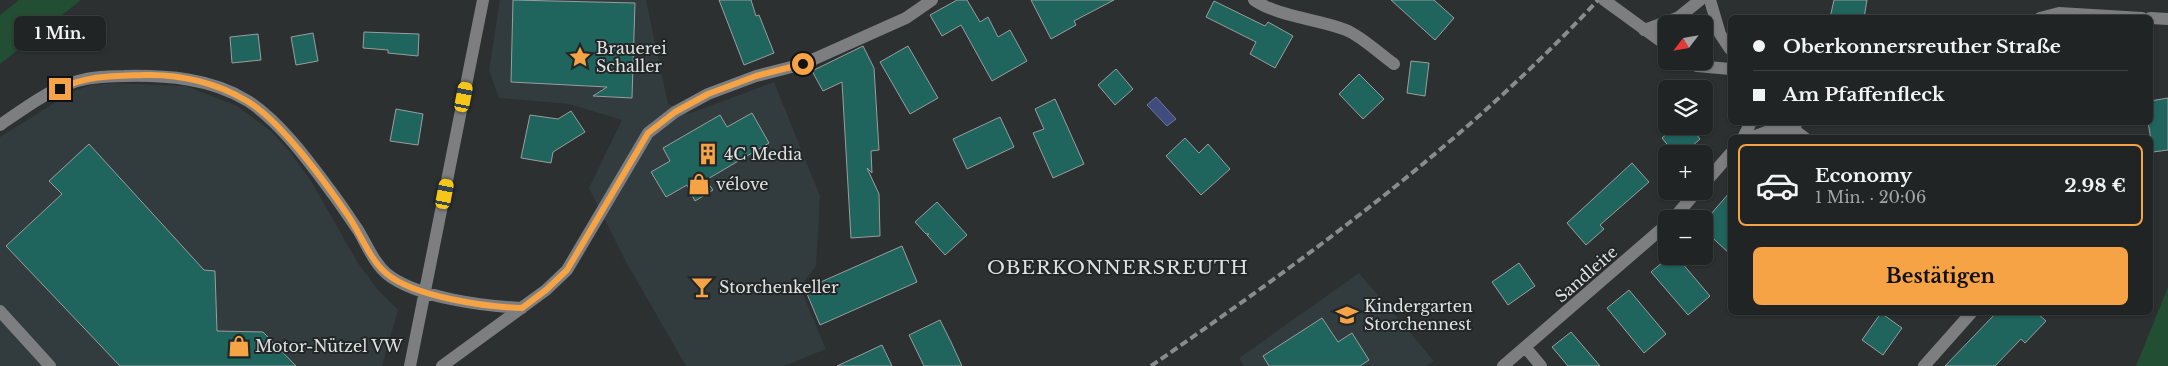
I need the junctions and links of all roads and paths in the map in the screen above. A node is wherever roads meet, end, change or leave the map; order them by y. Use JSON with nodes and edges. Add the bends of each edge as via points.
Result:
{"nodes":[{"id":1,"x":483,"y":0,"type":"edge"},
{"id":2,"x":932,"y":0,"type":"edge"},
{"id":3,"x":1254,"y":0,"type":"edge"},
{"id":4,"x":1604,"y":0,"type":"edge"},
{"id":5,"x":1700,"y":0,"type":"edge"},
{"id":6,"x":1710,"y":0,"type":"edge"},
{"id":7,"x":2051,"y":15,"type":"edge"},
{"id":8,"x":2092,"y":15,"type":"edge"},
{"id":9,"x":2153,"y":18,"type":"edge"},
{"id":10,"x":2168,"y":19,"type":"edge"},
{"id":11,"x":1644,"y":30,"type":"junction"},
{"id":12,"x":1658,"y":40,"type":"edge"},
{"id":13,"x":1728,"y":45,"type":"edge"},
{"id":14,"x":1394,"y":64,"type":"dead end"},
{"id":15,"x":1713,"y":67,"type":"edge"},
{"id":16,"x":1728,"y":69,"type":"edge"},
{"id":17,"x":0,"y":125,"type":"edge"},
{"id":18,"x":1795,"y":128,"type":"edge"},
{"id":19,"x":1758,"y":135,"type":"edge"},
{"id":20,"x":1728,"y":156,"type":"edge"},
{"id":21,"x":1713,"y":174,"type":"edge"},
{"id":22,"x":1690,"y":200,"type":"edge"},
{"id":23,"x":1681,"y":210,"type":"edge"},
{"id":24,"x":1658,"y":232,"type":"edge"},
{"id":25,"x":426,"y":292,"type":"junction"},
{"id":26,"x":522,"y":308,"type":"junction"},
{"id":27,"x":0,"y":311,"type":"edge"},
{"id":28,"x":1969,"y":315,"type":"edge"},
{"id":29,"x":1526,"y":348,"type":"junction"},
{"id":30,"x":50,"y":366,"type":"edge"},
{"id":31,"x":410,"y":366,"type":"edge"},
{"id":32,"x":442,"y":366,"type":"edge"},
{"id":33,"x":1503,"y":366,"type":"edge"},
{"id":34,"x":1541,"y":366,"type":"edge"},
{"id":35,"x":1924,"y":366,"type":"edge"}],
"edges":[{"from":1,"to":25,"type":"street"},
{"from":2,"to":26,"type":"street","via":[[906,18],[811,60],[708,94],[675,112],[648,133],[567,270]]},
{"from":3,"to":14,"type":"street","via":[[1289,14],[1348,30]]},
{"from":4,"to":11,"type":"street"},
{"from":5,"to":11,"type":"street","via":[[1680,18]]},
{"from":6,"to":13,"type":"street","via":[[1720,34]]},
{"from":7,"to":8,"type":"street"},
{"from":9,"to":10,"type":"street"},
{"from":11,"to":12,"type":"street"},
{"from":15,"to":16,"type":"street"},
{"from":17,"to":25,"type":"street","via":[[36,101],[72,83],[100,76],[158,75],[204,82],[248,101],[268,117],[300,152],[350,218],[386,273],[397,281]]},
{"from":18,"to":19,"type":"street"},
{"from":20,"to":21,"type":"street"},
{"from":22,"to":23,"type":"street"},
{"from":24,"to":29,"type":"street","name":"Sandleite"},
{"from":25,"to":26,"type":"street","via":[[468,303]]},
{"from":25,"to":31,"type":"street"},
{"from":26,"to":32,"type":"street"},
{"from":27,"to":30,"type":"street"},
{"from":28,"to":35,"type":"street"},
{"from":29,"to":33,"type":"street","name":"Sandleite"},
{"from":29,"to":34,"type":"street"}]}
